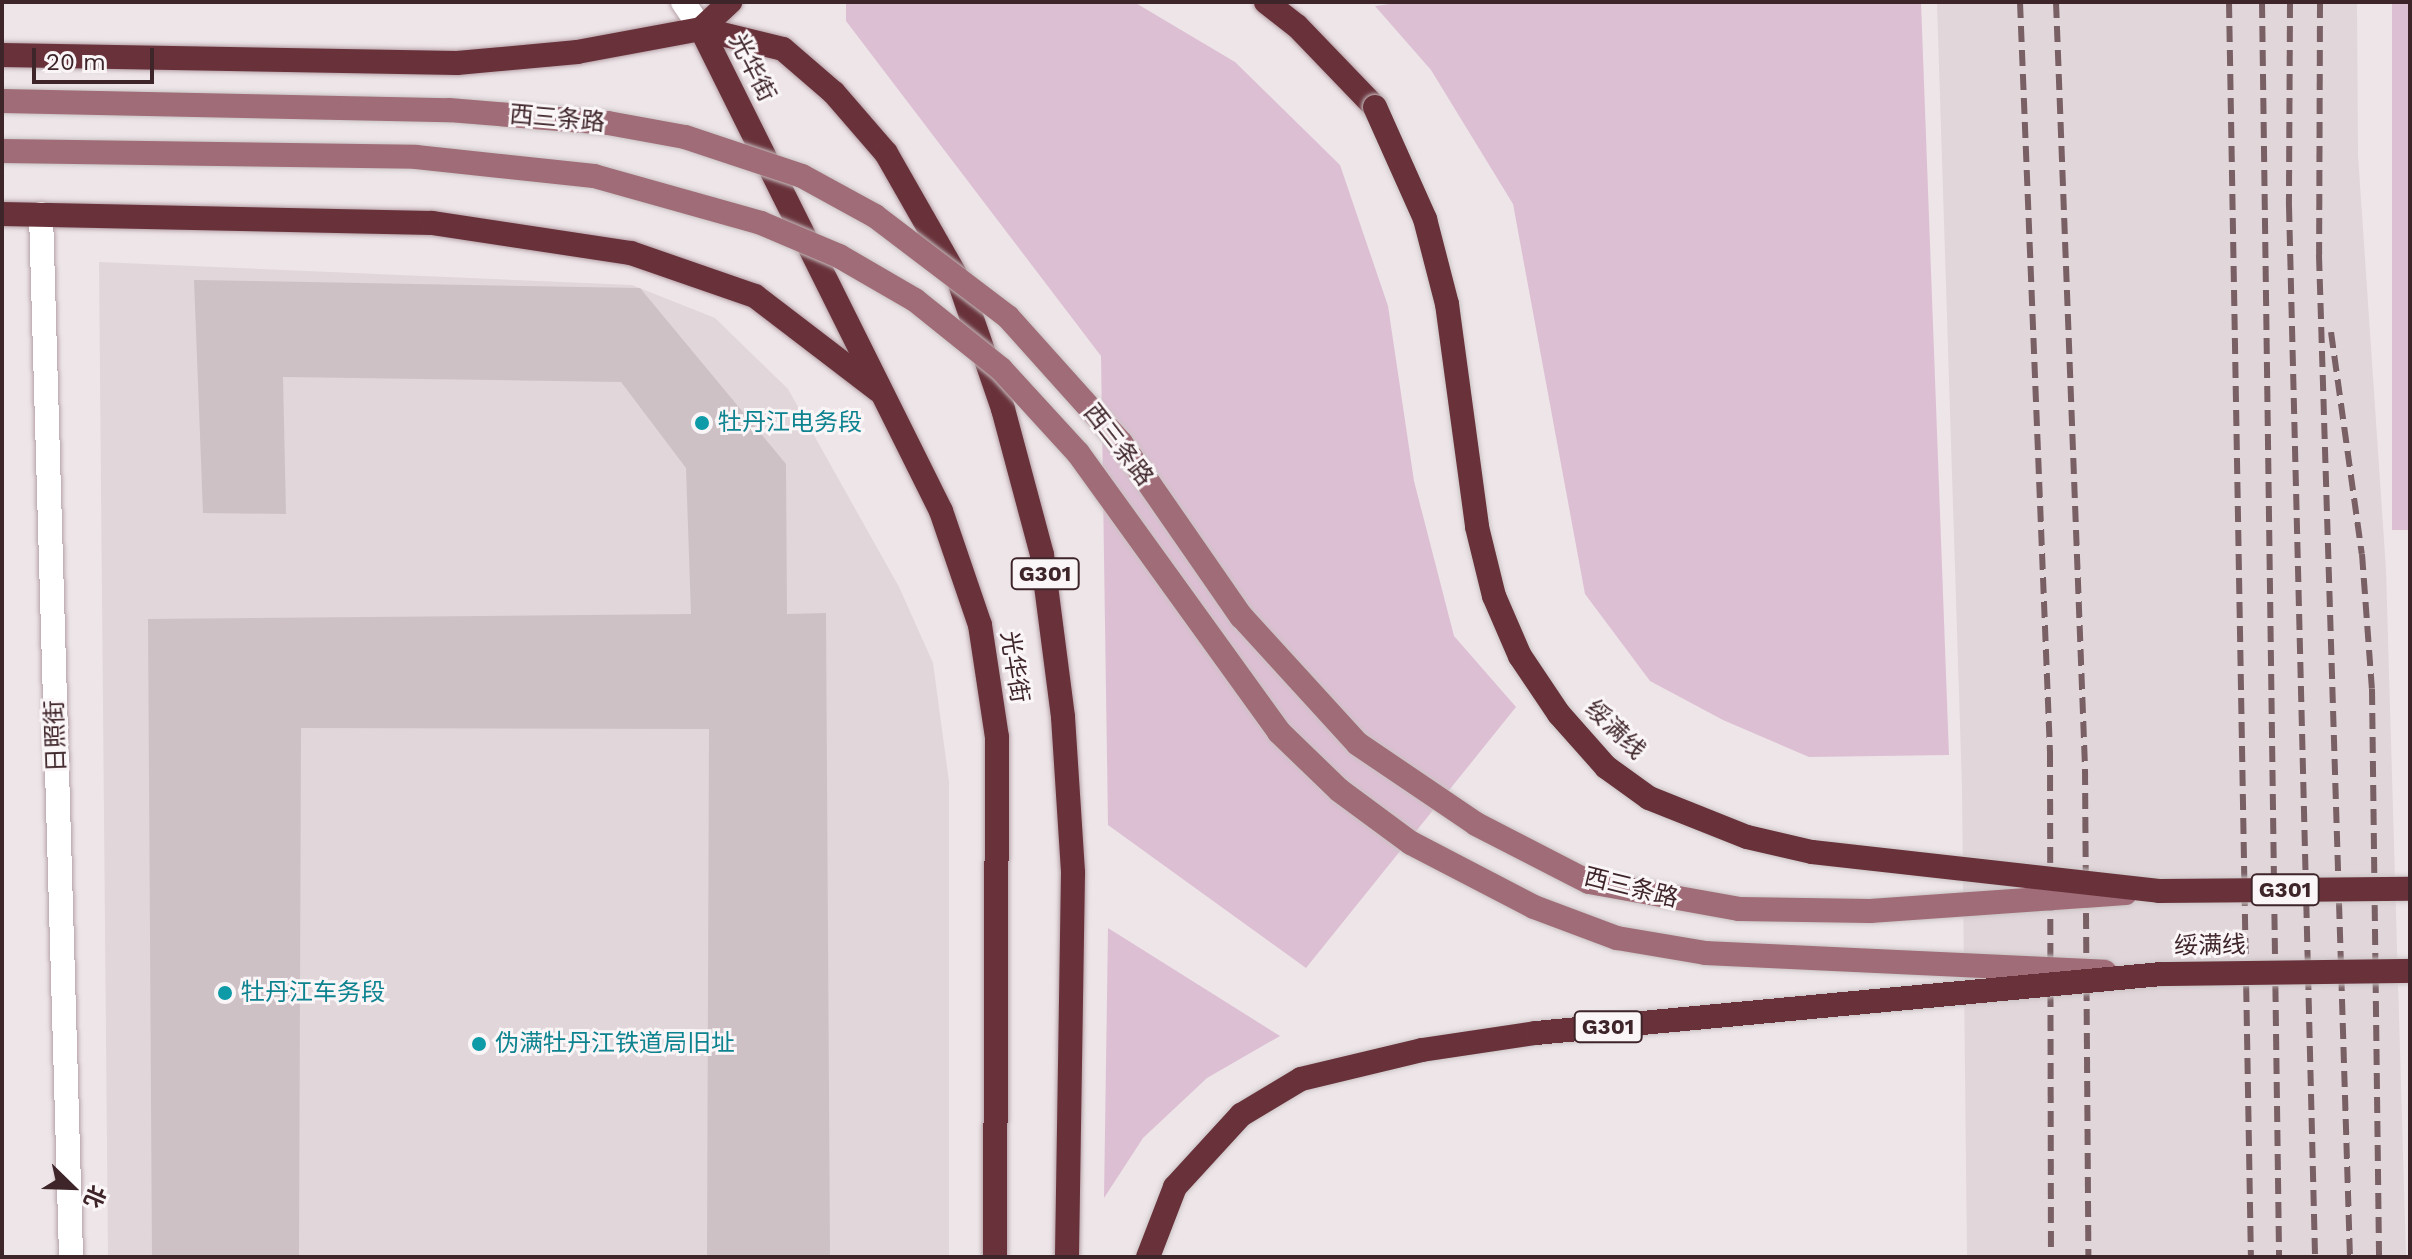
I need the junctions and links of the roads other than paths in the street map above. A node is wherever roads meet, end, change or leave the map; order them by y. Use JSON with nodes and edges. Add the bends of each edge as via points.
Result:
{"nodes":[{"id":1,"x":683,"y":2,"type":"edge"},
{"id":2,"x":730,"y":2,"type":"edge"},
{"id":3,"x":1266,"y":2,"type":"edge"},
{"id":4,"x":701,"y":29,"type":"junction"},
{"id":5,"x":2,"y":55,"type":"edge"},
{"id":6,"x":2,"y":101,"type":"edge"},
{"id":7,"x":2,"y":151,"type":"edge"},
{"id":8,"x":2,"y":214,"type":"edge"},
{"id":9,"x":41,"y":214,"type":"junction"},
{"id":10,"x":884,"y":395,"type":"junction"},
{"id":11,"x":2410,"y":889,"type":"edge"},
{"id":12,"x":2159,"y":891,"type":"junction"},
{"id":13,"x":2410,"y":971,"type":"edge"},
{"id":14,"x":2161,"y":974,"type":"junction"},
{"id":15,"x":71,"y":1257,"type":"edge"},
{"id":16,"x":995,"y":1257,"type":"edge"},
{"id":17,"x":1067,"y":1257,"type":"edge"},
{"id":18,"x":1148,"y":1257,"type":"edge"}],
"edges":[{"from":1,"to":4,"type":"street"},
{"from":2,"to":4,"type":"highway"},
{"from":3,"to":12,"type":"highway","name":"绥满线","number":"G301","bridge":true,"via":[[1297,26],[1375,107],[1425,219],[1447,304],[1477,527],[1494,596],[1520,656],[1559,714],[1606,767],[1661,803],[1747,837],[1812,852]]},
{"from":4,"to":5,"type":"highway","via":[[577,52],[457,63]]},
{"from":4,"to":10,"type":"highway","name":"光华街"},
{"from":4,"to":17,"type":"highway","name":"光华街","number":"G301","via":[[783,49],[834,93],[886,153],[959,281],[1003,409],[1042,555],[1064,732],[1073,873]]},
{"from":6,"to":12,"type":"main road","name":"西三条路","bridge":true,"via":[[449,110],[608,123],[685,137],[802,176],[875,216],[1008,317],[1121,443],[1241,616],[1358,744],[1476,824],[1589,882],[1739,909],[1870,911]]},
{"from":7,"to":14,"type":"main road","name":"西三条路","bridge":true,"via":[[416,157],[594,176],[761,223],[839,256],[915,300],[1001,369],[1078,453],[1279,732],[1339,790],[1411,843],[1534,907],[1617,938],[1706,953]]},
{"from":8,"to":9,"type":"highway"},
{"from":9,"to":10,"type":"highway","via":[[432,223],[631,253],[755,296]]},
{"from":9,"to":15,"type":"street","name":"日照街"},
{"from":10,"to":16,"type":"highway","name":"光华街","via":[[941,511],[980,625],[997,737]]},
{"from":11,"to":12,"type":"highway","name":"绥满线","number":"G301","bridge":true},
{"from":13,"to":14,"type":"highway","name":"绥满线","number":"G301","bridge":true},
{"from":14,"to":18,"type":"highway","name":"绥满线","number":"G301","bridge":true,"via":[[1536,1033],[1422,1050],[1301,1079],[1241,1115],[1175,1187]]}]}
